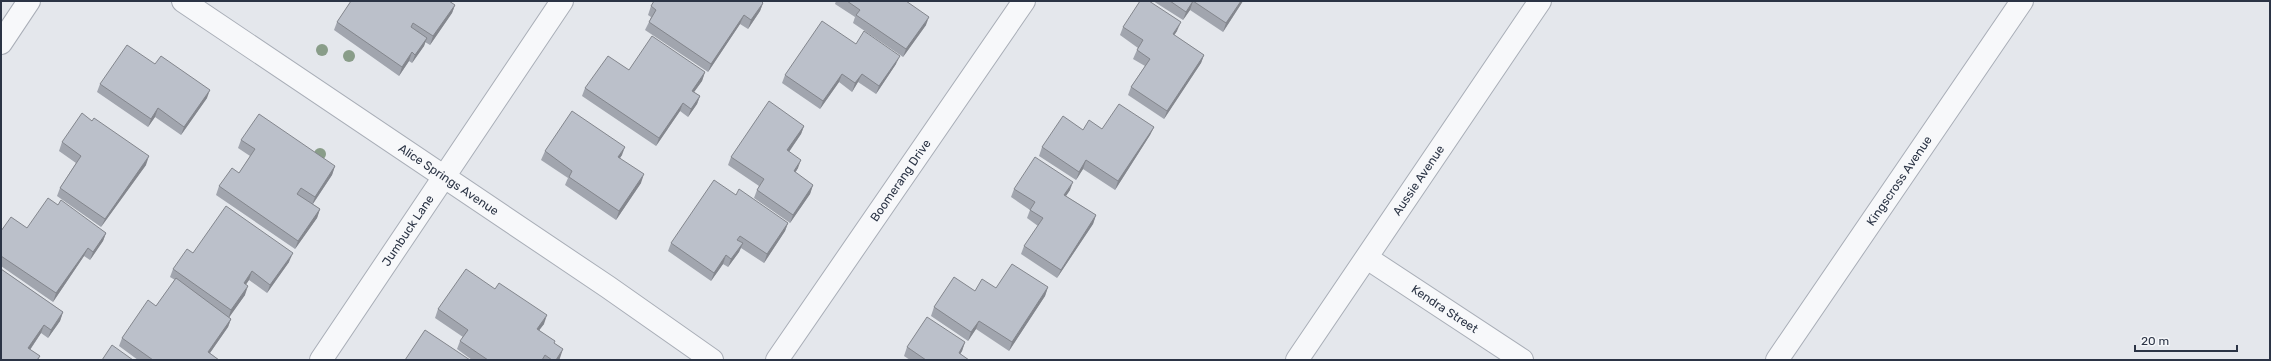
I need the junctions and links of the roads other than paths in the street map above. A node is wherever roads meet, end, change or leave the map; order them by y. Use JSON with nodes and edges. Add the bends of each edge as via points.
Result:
{"nodes":[{"id":1,"x":29,"y":1,"type":"edge"},
{"id":2,"x":183,"y":1,"type":"edge"},
{"id":3,"x":562,"y":1,"type":"edge"},
{"id":4,"x":1024,"y":1,"type":"edge"},
{"id":5,"x":1540,"y":1,"type":"edge"},
{"id":6,"x":2022,"y":1,"type":"edge"},
{"id":7,"x":1,"y":43,"type":"edge"},
{"id":8,"x":444,"y":177,"type":"junction"},
{"id":9,"x":1367,"y":258,"type":"junction"},
{"id":10,"x":321,"y":360,"type":"edge"},
{"id":11,"x":712,"y":360,"type":"edge"},
{"id":12,"x":777,"y":360,"type":"edge"},
{"id":13,"x":1297,"y":360,"type":"edge"},
{"id":14,"x":1522,"y":360,"type":"edge"},
{"id":15,"x":1777,"y":360,"type":"edge"}],
"edges":[{"from":1,"to":7,"type":"street"},
{"from":2,"to":8,"type":"street","name":"Alice Springs Avenue"},
{"from":3,"to":8,"type":"street","name":"Jumbuck Lane"},
{"from":4,"to":12,"type":"street","name":"Boomerang Drive"},
{"from":5,"to":9,"type":"street","name":"Aussie Avenue"},
{"from":6,"to":15,"type":"street","name":"Kingscross Avenue"},
{"from":8,"to":10,"type":"street","name":"Jumbuck Lane"},
{"from":8,"to":11,"type":"street","name":"Alice Springs Avenue"},
{"from":9,"to":13,"type":"street","name":"Aussie Avenue"},
{"from":9,"to":14,"type":"street","name":"Kendra Street"}]}
